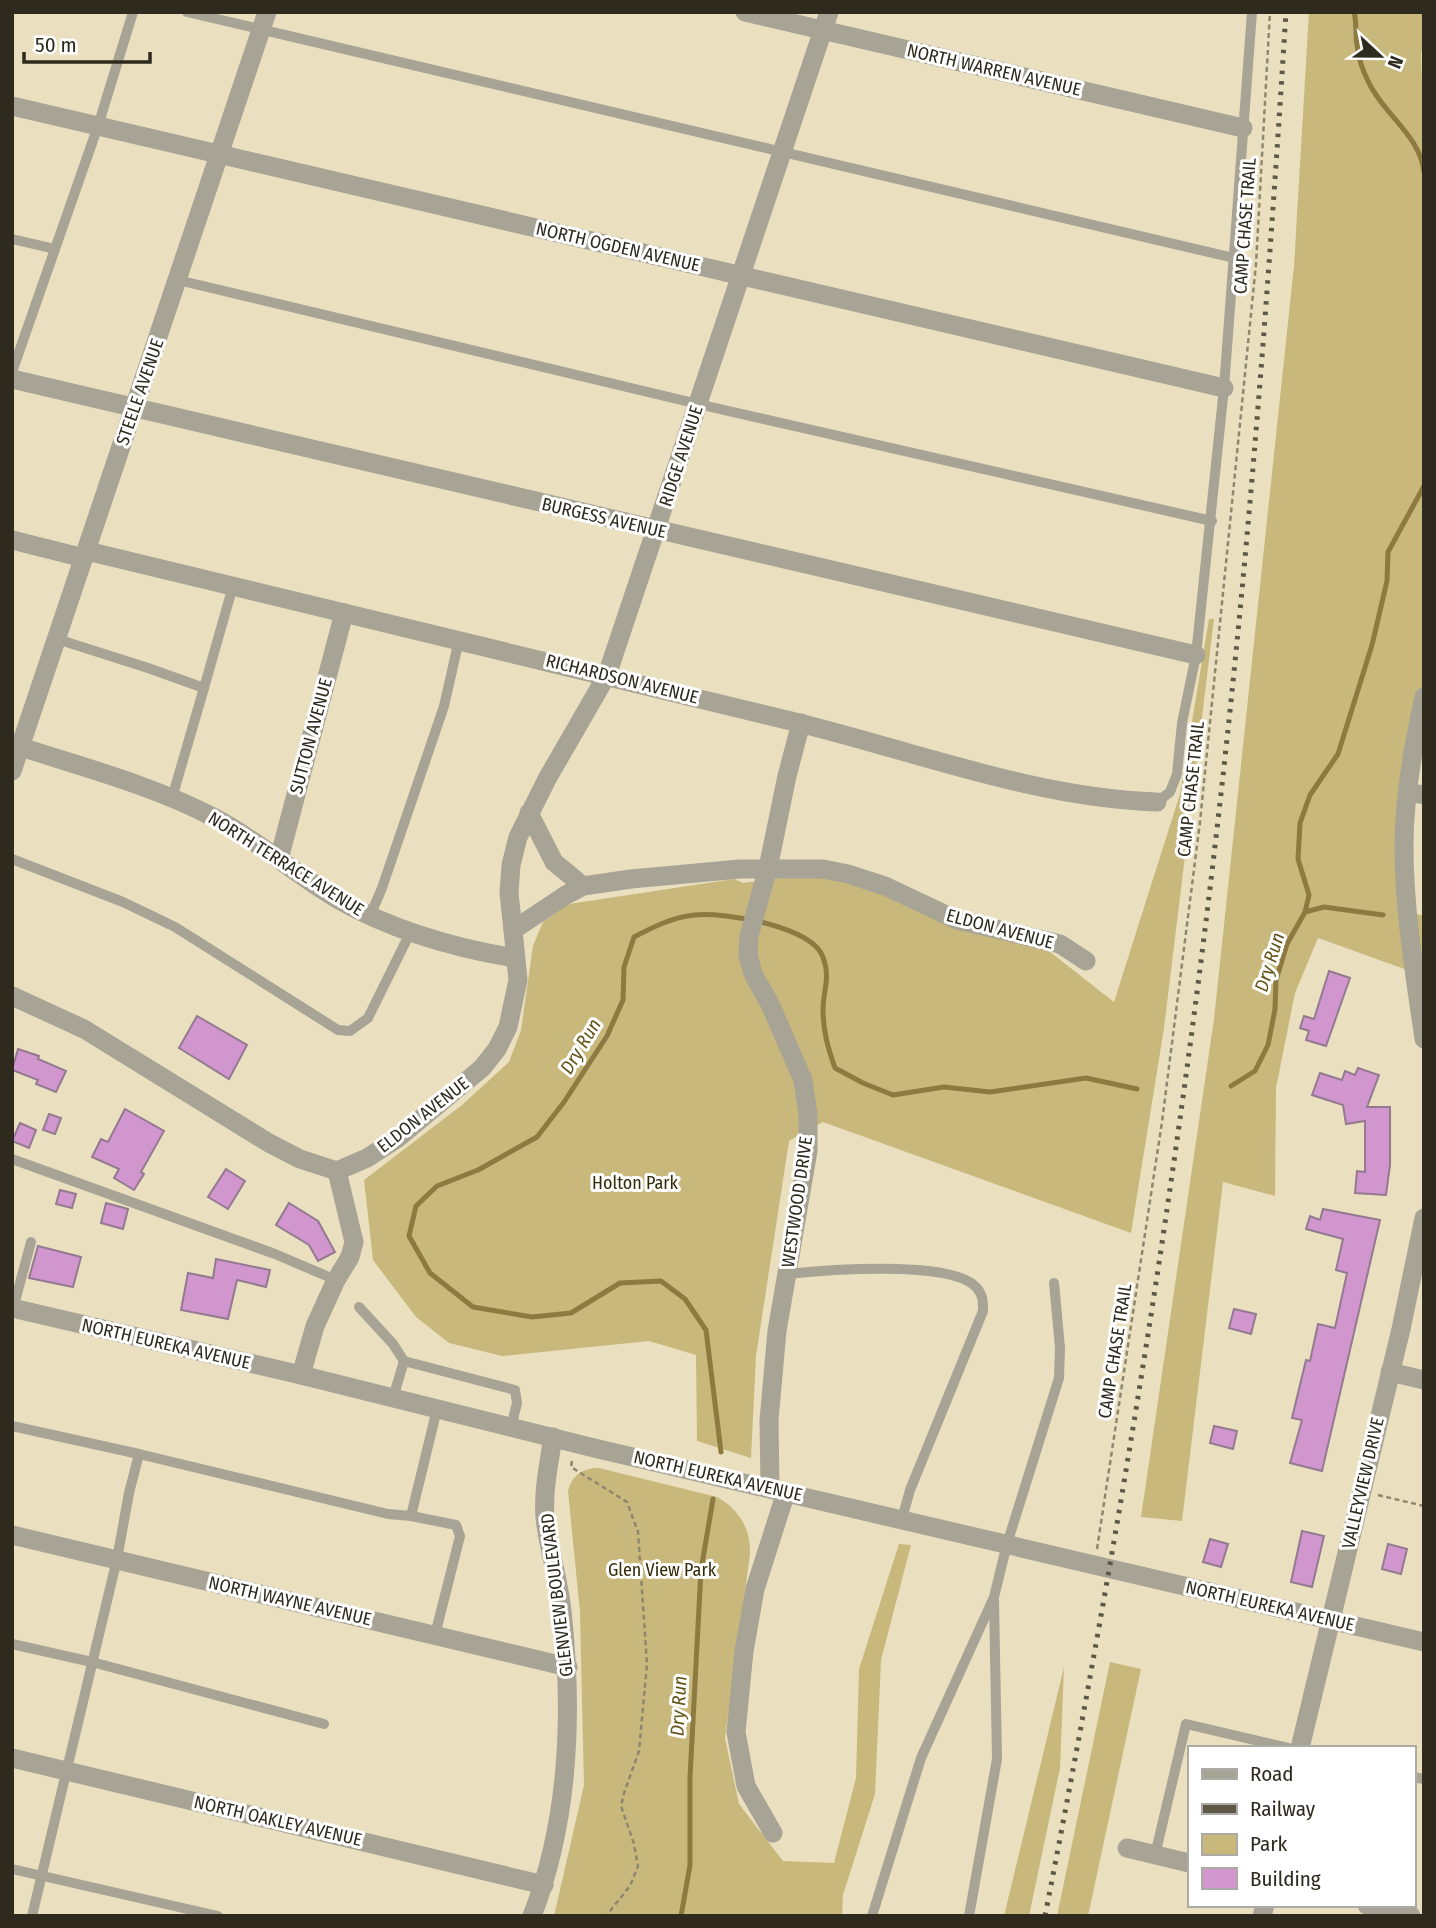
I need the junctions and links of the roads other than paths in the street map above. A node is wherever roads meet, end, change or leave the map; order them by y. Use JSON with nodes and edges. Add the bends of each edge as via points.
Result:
{"nodes":[{"id":1,"x":133,"y":12,"type":"edge"},
{"id":2,"x":187,"y":12,"type":"edge"},
{"id":3,"x":745,"y":12,"type":"edge"},
{"id":4,"x":1252,"y":12,"type":"edge"},
{"id":5,"x":264,"y":21,"type":"edge"},
{"id":6,"x":826,"y":21,"type":"edge"},
{"id":7,"x":12,"y":106,"type":"edge"},
{"id":8,"x":98,"y":126,"type":"junction"},
{"id":9,"x":1243,"y":128,"type":"junction"},
{"id":10,"x":782,"y":151,"type":"junction"},
{"id":11,"x":220,"y":155,"type":"junction"},
{"id":12,"x":12,"y":239,"type":"edge"},
{"id":13,"x":55,"y":249,"type":"junction"},
{"id":14,"x":1234,"y":258,"type":"junction"},
{"id":15,"x":740,"y":276,"type":"junction"},
{"id":16,"x":178,"y":281,"type":"junction"},
{"id":17,"x":12,"y":372,"type":"edge"},
{"id":18,"x":12,"y":380,"type":"edge"},
{"id":19,"x":1224,"y":388,"type":"junction"},
{"id":20,"x":698,"y":404,"type":"junction"},
{"id":21,"x":135,"y":408,"type":"junction"},
{"id":22,"x":1212,"y":521,"type":"junction"},
{"id":23,"x":656,"y":530,"type":"junction"},
{"id":24,"x":12,"y":540,"type":"edge"},
{"id":25,"x":86,"y":555,"type":"junction"},
{"id":26,"x":233,"y":586,"type":"junction"},
{"id":27,"x":344,"y":612,"type":"junction"},
{"id":28,"x":57,"y":639,"type":"junction"},
{"id":29,"x":459,"y":640,"type":"junction"},
{"id":30,"x":1196,"y":655,"type":"junction"},
{"id":31,"x":607,"y":676,"type":"junction"},
{"id":32,"x":204,"y":688,"type":"junction"},
{"id":33,"x":1424,"y":697,"type":"edge"},
{"id":34,"x":801,"y":723,"type":"junction"},
{"id":35,"x":20,"y":747,"type":"junction"},
{"id":36,"x":12,"y":771,"type":"edge"},
{"id":37,"x":1416,"y":793,"type":"edge"},
{"id":38,"x":172,"y":798,"type":"junction"},
{"id":39,"x":1157,"y":802,"type":"joint"},
{"id":40,"x":529,"y":813,"type":"junction"},
{"id":41,"x":12,"y":859,"type":"edge"},
{"id":42,"x":279,"y":859,"type":"junction"},
{"id":43,"x":768,"y":868,"type":"junction"},
{"id":44,"x":583,"y":886,"type":"junction"},
{"id":45,"x":370,"y":916,"type":"junction"},
{"id":46,"x":513,"y":930,"type":"junction"},
{"id":47,"x":410,"y":933,"type":"junction"},
{"id":48,"x":515,"y":958,"type":"junction"},
{"id":49,"x":1086,"y":961,"type":"dead end"},
{"id":50,"x":12,"y":996,"type":"edge"},
{"id":51,"x":1424,"y":1040,"type":"edge"},
{"id":52,"x":12,"y":1159,"type":"edge"},
{"id":53,"x":337,"y":1171,"type":"junction"},
{"id":54,"x":1424,"y":1217,"type":"edge"},
{"id":55,"x":31,"y":1242,"type":"dead end"},
{"id":56,"x":787,"y":1274,"type":"junction"},
{"id":57,"x":336,"y":1280,"type":"junction"},
{"id":58,"x":1054,"y":1283,"type":"dead end"},
{"id":59,"x":359,"y":1307,"type":"dead end"},
{"id":60,"x":13,"y":1308,"type":"edge"},
{"id":61,"x":404,"y":1361,"type":"junction"},
{"id":62,"x":1390,"y":1372,"type":"junction"},
{"id":63,"x":301,"y":1375,"type":"junction"},
{"id":64,"x":1424,"y":1380,"type":"edge"},
{"id":65,"x":393,"y":1398,"type":"junction"},
{"id":66,"x":437,"y":1409,"type":"junction"},
{"id":67,"x":12,"y":1426,"type":"edge"},
{"id":68,"x":511,"y":1427,"type":"junction"},
{"id":69,"x":553,"y":1437,"type":"junction"},
{"id":70,"x":139,"y":1454,"type":"junction"},
{"id":71,"x":778,"y":1490,"type":"junction"},
{"id":72,"x":411,"y":1516,"type":"junction"},
{"id":73,"x":902,"y":1519,"type":"junction"},
{"id":74,"x":12,"y":1535,"type":"edge"},
{"id":75,"x":1007,"y":1544,"type":"junction"},
{"id":76,"x":117,"y":1559,"type":"junction"},
{"id":77,"x":994,"y":1597,"type":"junction"},
{"id":78,"x":1330,"y":1620,"type":"junction"},
{"id":79,"x":435,"y":1635,"type":"junction"},
{"id":80,"x":1424,"y":1642,"type":"edge"},
{"id":81,"x":12,"y":1644,"type":"edge"},
{"id":82,"x":92,"y":1662,"type":"junction"},
{"id":83,"x":568,"y":1667,"type":"junction"},
{"id":84,"x":324,"y":1724,"type":"dead end"},
{"id":85,"x":1280,"y":1746,"type":"edge"},
{"id":86,"x":1300,"y":1746,"type":"edge"},
{"id":87,"x":12,"y":1758,"type":"edge"},
{"id":88,"x":65,"y":1771,"type":"junction"},
{"id":89,"x":773,"y":1833,"type":"dead end"},
{"id":90,"x":1127,"y":1848,"type":"dead end"},
{"id":91,"x":1155,"y":1855,"type":"junction"},
{"id":92,"x":1188,"y":1863,"type":"edge"},
{"id":93,"x":12,"y":1869,"type":"edge"},
{"id":94,"x":41,"y":1876,"type":"junction"},
{"id":95,"x":544,"y":1885,"type":"junction"},
{"id":96,"x":1375,"y":1907,"type":"edge"},
{"id":97,"x":32,"y":1916,"type":"edge"},
{"id":98,"x":218,"y":1916,"type":"edge"},
{"id":99,"x":532,"y":1916,"type":"edge"},
{"id":100,"x":872,"y":1916,"type":"edge"},
{"id":101,"x":969,"y":1916,"type":"edge"},
{"id":102,"x":1411,"y":1916,"type":"edge"}],
"edges":[{"from":1,"to":8,"type":"lane"},
{"from":2,"to":5,"type":"lane"},
{"from":3,"to":6,"type":"street","name":"NORTH WARREN AVENUE"},
{"from":4,"to":9,"type":"lane"},
{"from":5,"to":10,"type":"lane"},
{"from":5,"to":11,"type":"street","name":"STEELE AVENUE"},
{"from":6,"to":9,"type":"street","name":"NORTH WARREN AVENUE"},
{"from":6,"to":10,"type":"street","name":"RIDGE AVENUE"},
{"from":7,"to":8,"type":"street","name":"NORTH OGDEN AVENUE"},
{"from":8,"to":11,"type":"street","name":"NORTH OGDEN AVENUE"},
{"from":8,"to":13,"type":"lane"},
{"from":9,"to":14,"type":"lane"},
{"from":10,"to":14,"type":"lane"},
{"from":10,"to":15,"type":"street","name":"RIDGE AVENUE"},
{"from":11,"to":15,"type":"street","name":"NORTH OGDEN AVENUE"},
{"from":11,"to":16,"type":"street","name":"STEELE AVENUE"},
{"from":12,"to":13,"type":"lane"},
{"from":13,"to":17,"type":"lane"},
{"from":14,"to":19,"type":"lane"},
{"from":15,"to":19,"type":"street","name":"NORTH OGDEN AVENUE"},
{"from":15,"to":20,"type":"street","name":"RIDGE AVENUE"},
{"from":16,"to":20,"type":"lane"},
{"from":16,"to":21,"type":"street","name":"STEELE AVENUE"},
{"from":18,"to":21,"type":"street","name":"BURGESS AVENUE"},
{"from":19,"to":22,"type":"lane"},
{"from":20,"to":22,"type":"lane"},
{"from":20,"to":23,"type":"street","name":"RIDGE AVENUE"},
{"from":21,"to":23,"type":"street","name":"BURGESS AVENUE"},
{"from":21,"to":25,"type":"street","name":"STEELE AVENUE"},
{"from":22,"to":30,"type":"lane"},
{"from":23,"to":30,"type":"street","name":"BURGESS AVENUE"},
{"from":23,"to":31,"type":"street","name":"RIDGE AVENUE"},
{"from":24,"to":25,"type":"street","name":"RICHARDSON AVENUE"},
{"from":25,"to":26,"type":"street","name":"RICHARDSON AVENUE"},
{"from":25,"to":28,"type":"street","name":"STEELE AVENUE"},
{"from":26,"to":27,"type":"street","name":"RICHARDSON AVENUE"},
{"from":26,"to":32,"type":"lane"},
{"from":27,"to":29,"type":"street","name":"RICHARDSON AVENUE"},
{"from":27,"to":42,"type":"street","name":"SUTTON AVENUE"},
{"from":28,"to":32,"type":"lane"},
{"from":28,"to":35,"type":"street","name":"STEELE AVENUE"},
{"from":29,"to":31,"type":"street","name":"RICHARDSON AVENUE"},
{"from":29,"to":45,"type":"lane","via":[[444,706]]},
{"from":30,"to":39,"type":"lane","via":[[1177,774],[1170,792]]},
{"from":31,"to":34,"type":"street","name":"RICHARDSON AVENUE"},
{"from":31,"to":40,"type":"street","name":"RIDGE AVENUE"},
{"from":32,"to":38,"type":"lane"},
{"from":33,"to":37,"type":"street"},
{"from":34,"to":39,"type":"street","name":"RICHARDSON AVENUE","via":[[1093,798]]},
{"from":34,"to":43,"type":"street","name":"WESTWOOD DRIVE"},
{"from":35,"to":36,"type":"street","name":"STEELE AVENUE"},
{"from":35,"to":38,"type":"street","name":"NORTH TERRACE AVENUE"},
{"from":37,"to":51,"type":"street","via":[[1404,846]]},
{"from":38,"to":42,"type":"street","name":"NORTH TERRACE AVENUE","via":[[240,832]]},
{"from":40,"to":44,"type":"street","via":[[554,862]]},
{"from":40,"to":46,"type":"street","name":"RIDGE AVENUE","via":[[511,865]]},
{"from":41,"to":47,"type":"lane","via":[[174,927],[338,1030],[350,1031],[368,1018]]},
{"from":42,"to":45,"type":"street","name":"NORTH TERRACE AVENUE"},
{"from":43,"to":44,"type":"street","name":"ELDON AVENUE"},
{"from":43,"to":49,"type":"street","name":"ELDON AVENUE","via":[[848,874],[957,920],[1060,944]]},
{"from":43,"to":56,"type":"street","name":"WESTWOOD DRIVE","via":[[748,956],[803,1080],[808,1115],[808,1151]]},
{"from":44,"to":46,"type":"street","name":"ELDON AVENUE"},
{"from":45,"to":47,"type":"street","name":"NORTH TERRACE AVENUE"},
{"from":46,"to":48,"type":"street","name":"ELDON AVENUE"},
{"from":47,"to":48,"type":"street","name":"NORTH TERRACE AVENUE"},
{"from":48,"to":53,"type":"street","name":"ELDON AVENUE","via":[[518,980],[508,1027],[482,1068],[398,1138]]},
{"from":50,"to":53,"type":"street","via":[[84,1029],[269,1143]]},
{"from":52,"to":57,"type":"lane"},
{"from":53,"to":57,"type":"street","via":[[354,1242]]},
{"from":54,"to":62,"type":"street","name":"VALLEYVIEW DRIVE"},
{"from":55,"to":60,"type":"lane"},
{"from":56,"to":71,"type":"street","name":"WESTWOOD DRIVE","via":[[769,1420]]},
{"from":56,"to":73,"type":"lane","via":[[828,1269],[914,1270],[960,1277],[974,1284],[983,1296],[983,1311]]},
{"from":57,"to":63,"type":"street","via":[[315,1326]]},
{"from":58,"to":75,"type":"lane","via":[[1059,1378]]},
{"from":59,"to":61,"type":"lane"},
{"from":60,"to":63,"type":"street","name":"NORTH EUREKA AVENUE"},
{"from":61,"to":65,"type":"lane"},
{"from":61,"to":68,"type":"lane","via":[[515,1390]]},
{"from":62,"to":64,"type":"street"},
{"from":62,"to":78,"type":"street","name":"VALLEYVIEW DRIVE"},
{"from":63,"to":65,"type":"street","name":"NORTH EUREKA AVENUE"},
{"from":65,"to":66,"type":"street","name":"NORTH EUREKA AVENUE"},
{"from":66,"to":68,"type":"street","name":"NORTH EUREKA AVENUE"},
{"from":66,"to":72,"type":"lane"},
{"from":67,"to":70,"type":"lane"},
{"from":68,"to":69,"type":"street","name":"NORTH EUREKA AVENUE"},
{"from":69,"to":71,"type":"street","name":"NORTH EUREKA AVENUE"},
{"from":69,"to":83,"type":"street","name":"GLENVIEW BOULEVARD","via":[[545,1518]]},
{"from":70,"to":72,"type":"lane"},
{"from":70,"to":76,"type":"lane"},
{"from":71,"to":73,"type":"street","name":"NORTH EUREKA AVENUE"},
{"from":71,"to":89,"type":"street","name":"WESTWOOD DRIVE","via":[[744,1651],[736,1732],[746,1786]]},
{"from":72,"to":79,"type":"lane","via":[[456,1525],[460,1535]]},
{"from":73,"to":75,"type":"street","name":"NORTH EUREKA AVENUE"},
{"from":74,"to":76,"type":"street","name":"NORTH WAYNE AVENUE"},
{"from":75,"to":77,"type":"lane"},
{"from":75,"to":78,"type":"street","name":"NORTH EUREKA AVENUE"},
{"from":76,"to":79,"type":"street","name":"NORTH WAYNE AVENUE"},
{"from":76,"to":82,"type":"lane"},
{"from":77,"to":100,"type":"lane","via":[[921,1758]]},
{"from":77,"to":101,"type":"lane","via":[[998,1759]]},
{"from":78,"to":80,"type":"street","name":"NORTH EUREKA AVENUE"},
{"from":78,"to":86,"type":"street","name":"VALLEYVIEW DRIVE"},
{"from":79,"to":83,"type":"street","name":"NORTH WAYNE AVENUE"},
{"from":81,"to":82,"type":"lane"},
{"from":82,"to":84,"type":"lane"},
{"from":82,"to":88,"type":"lane"},
{"from":83,"to":95,"type":"street","name":"GLENVIEW BOULEVARD","via":[[566,1770]]},
{"from":85,"to":91,"type":"lane","via":[[1186,1724]]},
{"from":87,"to":88,"type":"street","name":"NORTH OAKLEY AVENUE"},
{"from":88,"to":94,"type":"lane"},
{"from":88,"to":95,"type":"street","name":"NORTH OAKLEY AVENUE"},
{"from":90,"to":91,"type":"street"},
{"from":91,"to":92,"type":"street"},
{"from":93,"to":94,"type":"lane"},
{"from":94,"to":97,"type":"lane"},
{"from":94,"to":98,"type":"lane"},
{"from":95,"to":99,"type":"street","name":"GLENVIEW BOULEVARD"},
{"from":96,"to":102,"type":"street"}]}
